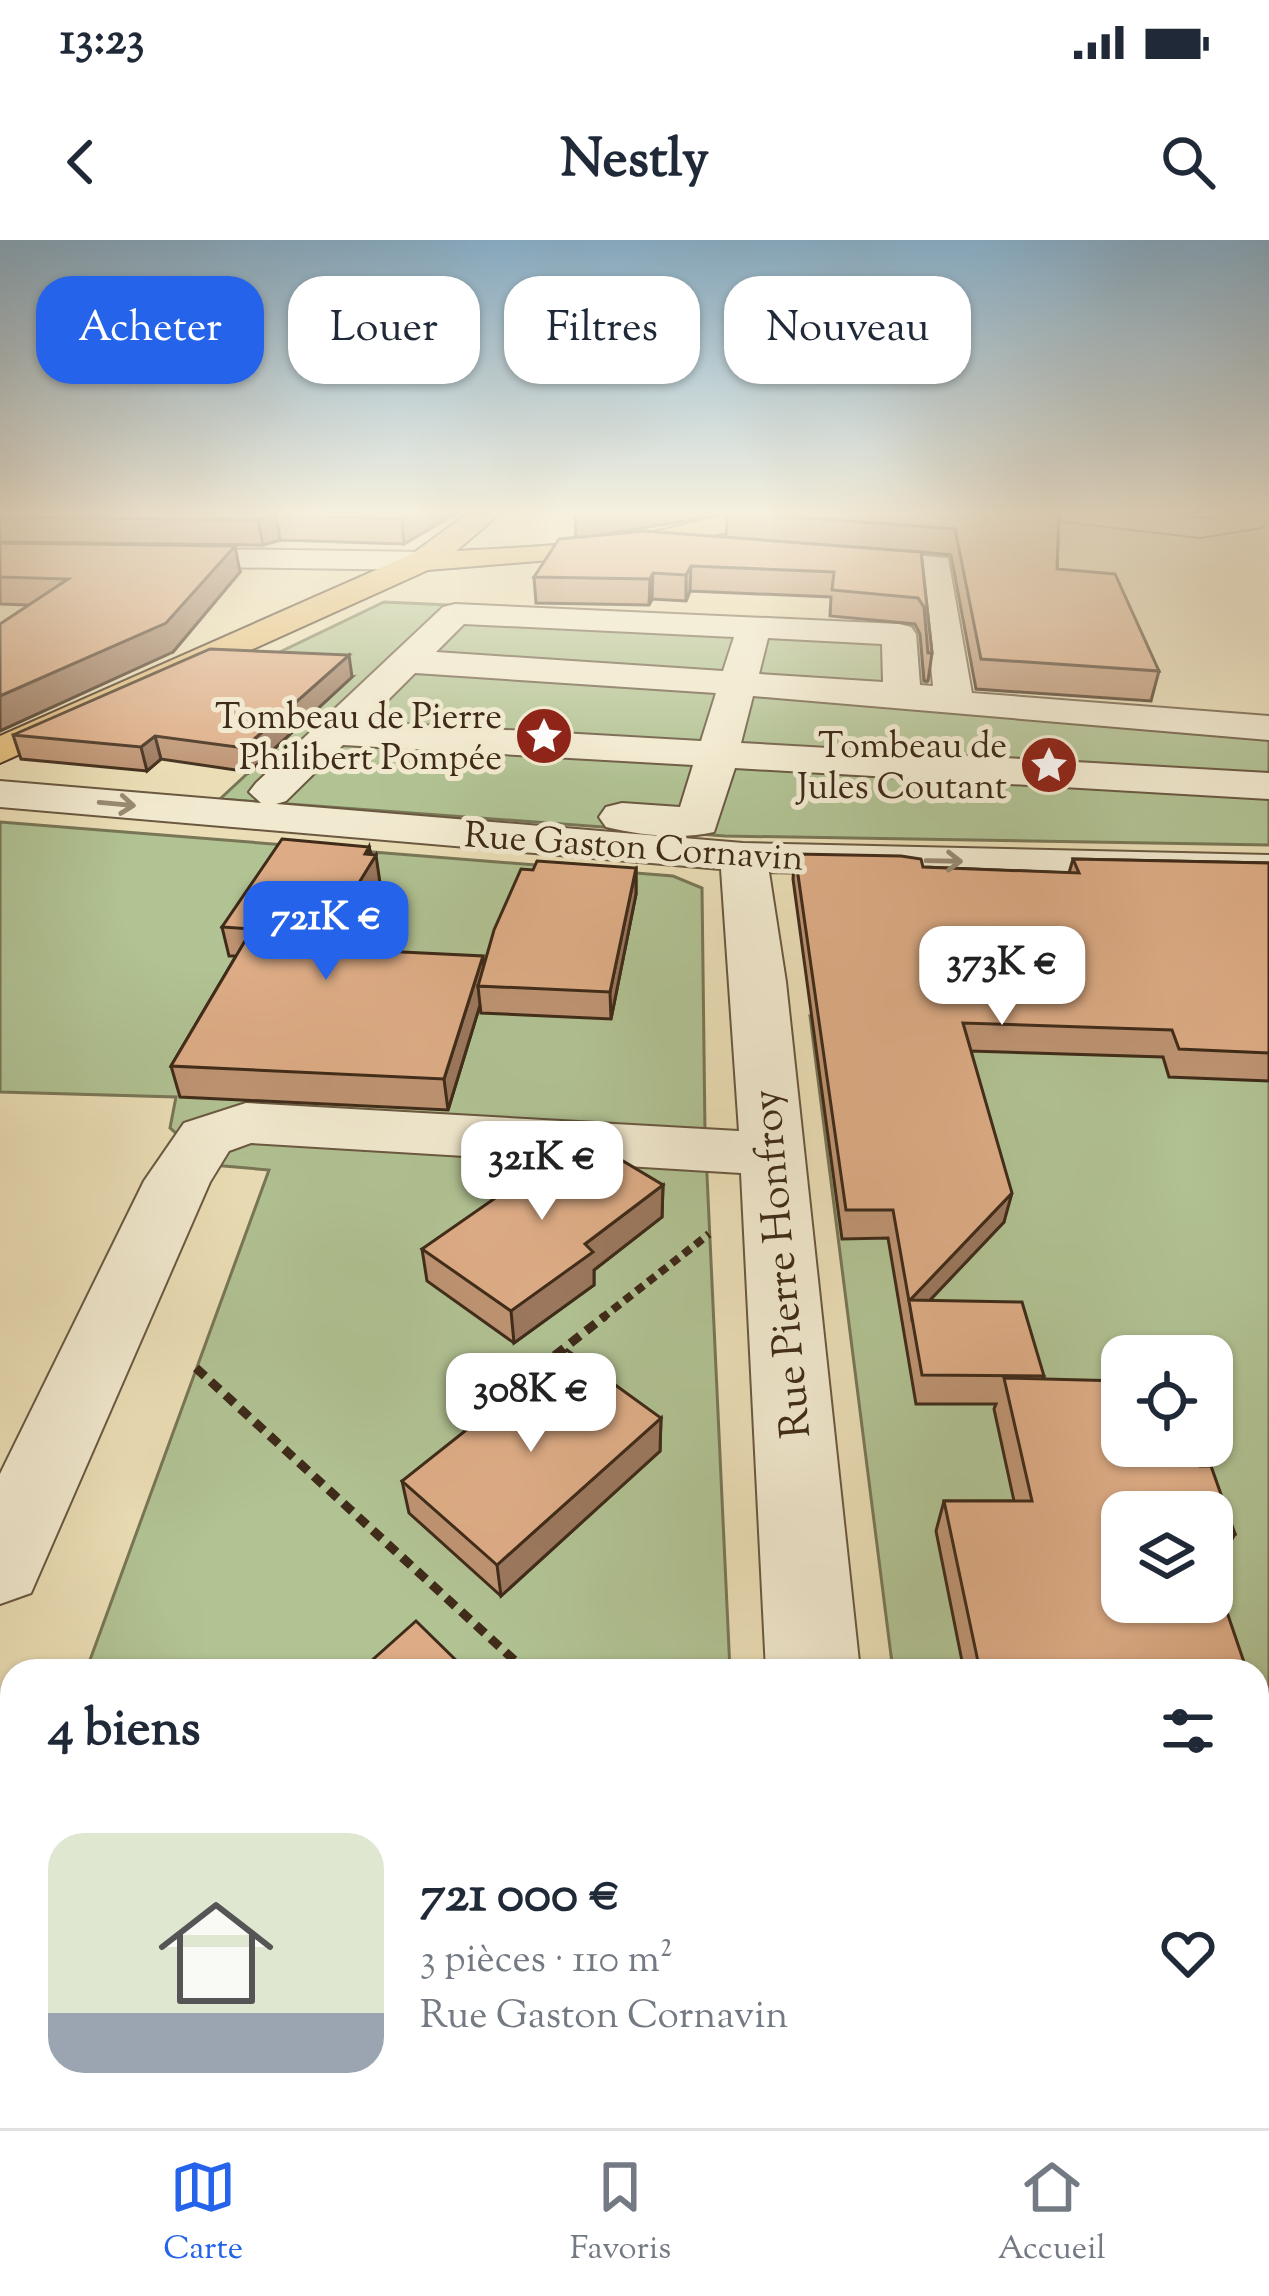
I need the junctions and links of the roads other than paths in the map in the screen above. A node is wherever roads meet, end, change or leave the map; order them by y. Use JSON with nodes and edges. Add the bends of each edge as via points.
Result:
{"nodes":[{"id":1,"x":336,"y":600,"type":"edge"},
{"id":2,"x":941,"y":600,"type":"edge"},
{"id":3,"x":595,"y":620,"type":"junction"},
{"id":4,"x":754,"y":627,"type":"junction"},
{"id":5,"x":406,"y":661,"type":"junction"},
{"id":6,"x":562,"y":673,"type":"junction"},
{"id":7,"x":949,"y":680,"type":"junction"},
{"id":8,"x":736,"y":684,"type":"junction"},
{"id":9,"x":902,"y":695,"type":"junction"},
{"id":10,"x":1269,"y":728,"type":"edge"},
{"id":11,"x":333,"y":732,"type":"junction"},
{"id":12,"x":0,"y":751,"type":"edge"},
{"id":13,"x":718,"y":756,"type":"junction"},
{"id":14,"x":497,"y":780,"type":"junction"},
{"id":15,"x":1269,"y":786,"type":"edge"},
{"id":16,"x":0,"y":794,"type":"edge"},
{"id":17,"x":743,"y":856,"type":"junction"},
{"id":18,"x":1269,"y":869,"type":"edge"},
{"id":19,"x":769,"y":1154,"type":"junction"},
{"id":20,"x":0,"y":1564,"type":"edge"},
{"id":21,"x":812,"y":1659,"type":"edge"}],
"edges":[{"from":1,"to":12,"type":"main road"},
{"from":2,"to":7,"type":"street"},
{"from":3,"to":4,"type":"street"},
{"from":3,"to":5,"type":"street","via":[[455,614]]},
{"from":3,"to":6,"type":"street"},
{"from":4,"to":8,"type":"street"},
{"from":4,"to":9,"type":"street","via":[[898,634]]},
{"from":5,"to":6,"type":"street"},
{"from":5,"to":11,"type":"street"},
{"from":6,"to":8,"type":"street"},
{"from":6,"to":14,"type":"street"},
{"from":7,"to":9,"type":"street"},
{"from":7,"to":10,"type":"street","via":[[953,703]]},
{"from":8,"to":9,"type":"street"},
{"from":8,"to":13,"type":"street"},
{"from":11,"to":14,"type":"street"},
{"from":11,"to":14,"type":"street","via":[[272,792]]},
{"from":13,"to":14,"type":"street"},
{"from":13,"to":14,"type":"street","via":[[698,823]]},
{"from":13,"to":15,"type":"street"},
{"from":16,"to":17,"type":"street","name":"Rue Gaston Cornavin","one_way":true},
{"from":17,"to":18,"type":"street","name":"Rue Gaston Cornavin","one_way":true},
{"from":17,"to":19,"type":"street","name":"Rue Pierre Honfroy"},
{"from":19,"to":20,"type":"street","via":[[246,1124],[206,1137],[177,1181]]},
{"from":19,"to":21,"type":"street","name":"Rue Pierre Honfroy"}]}
